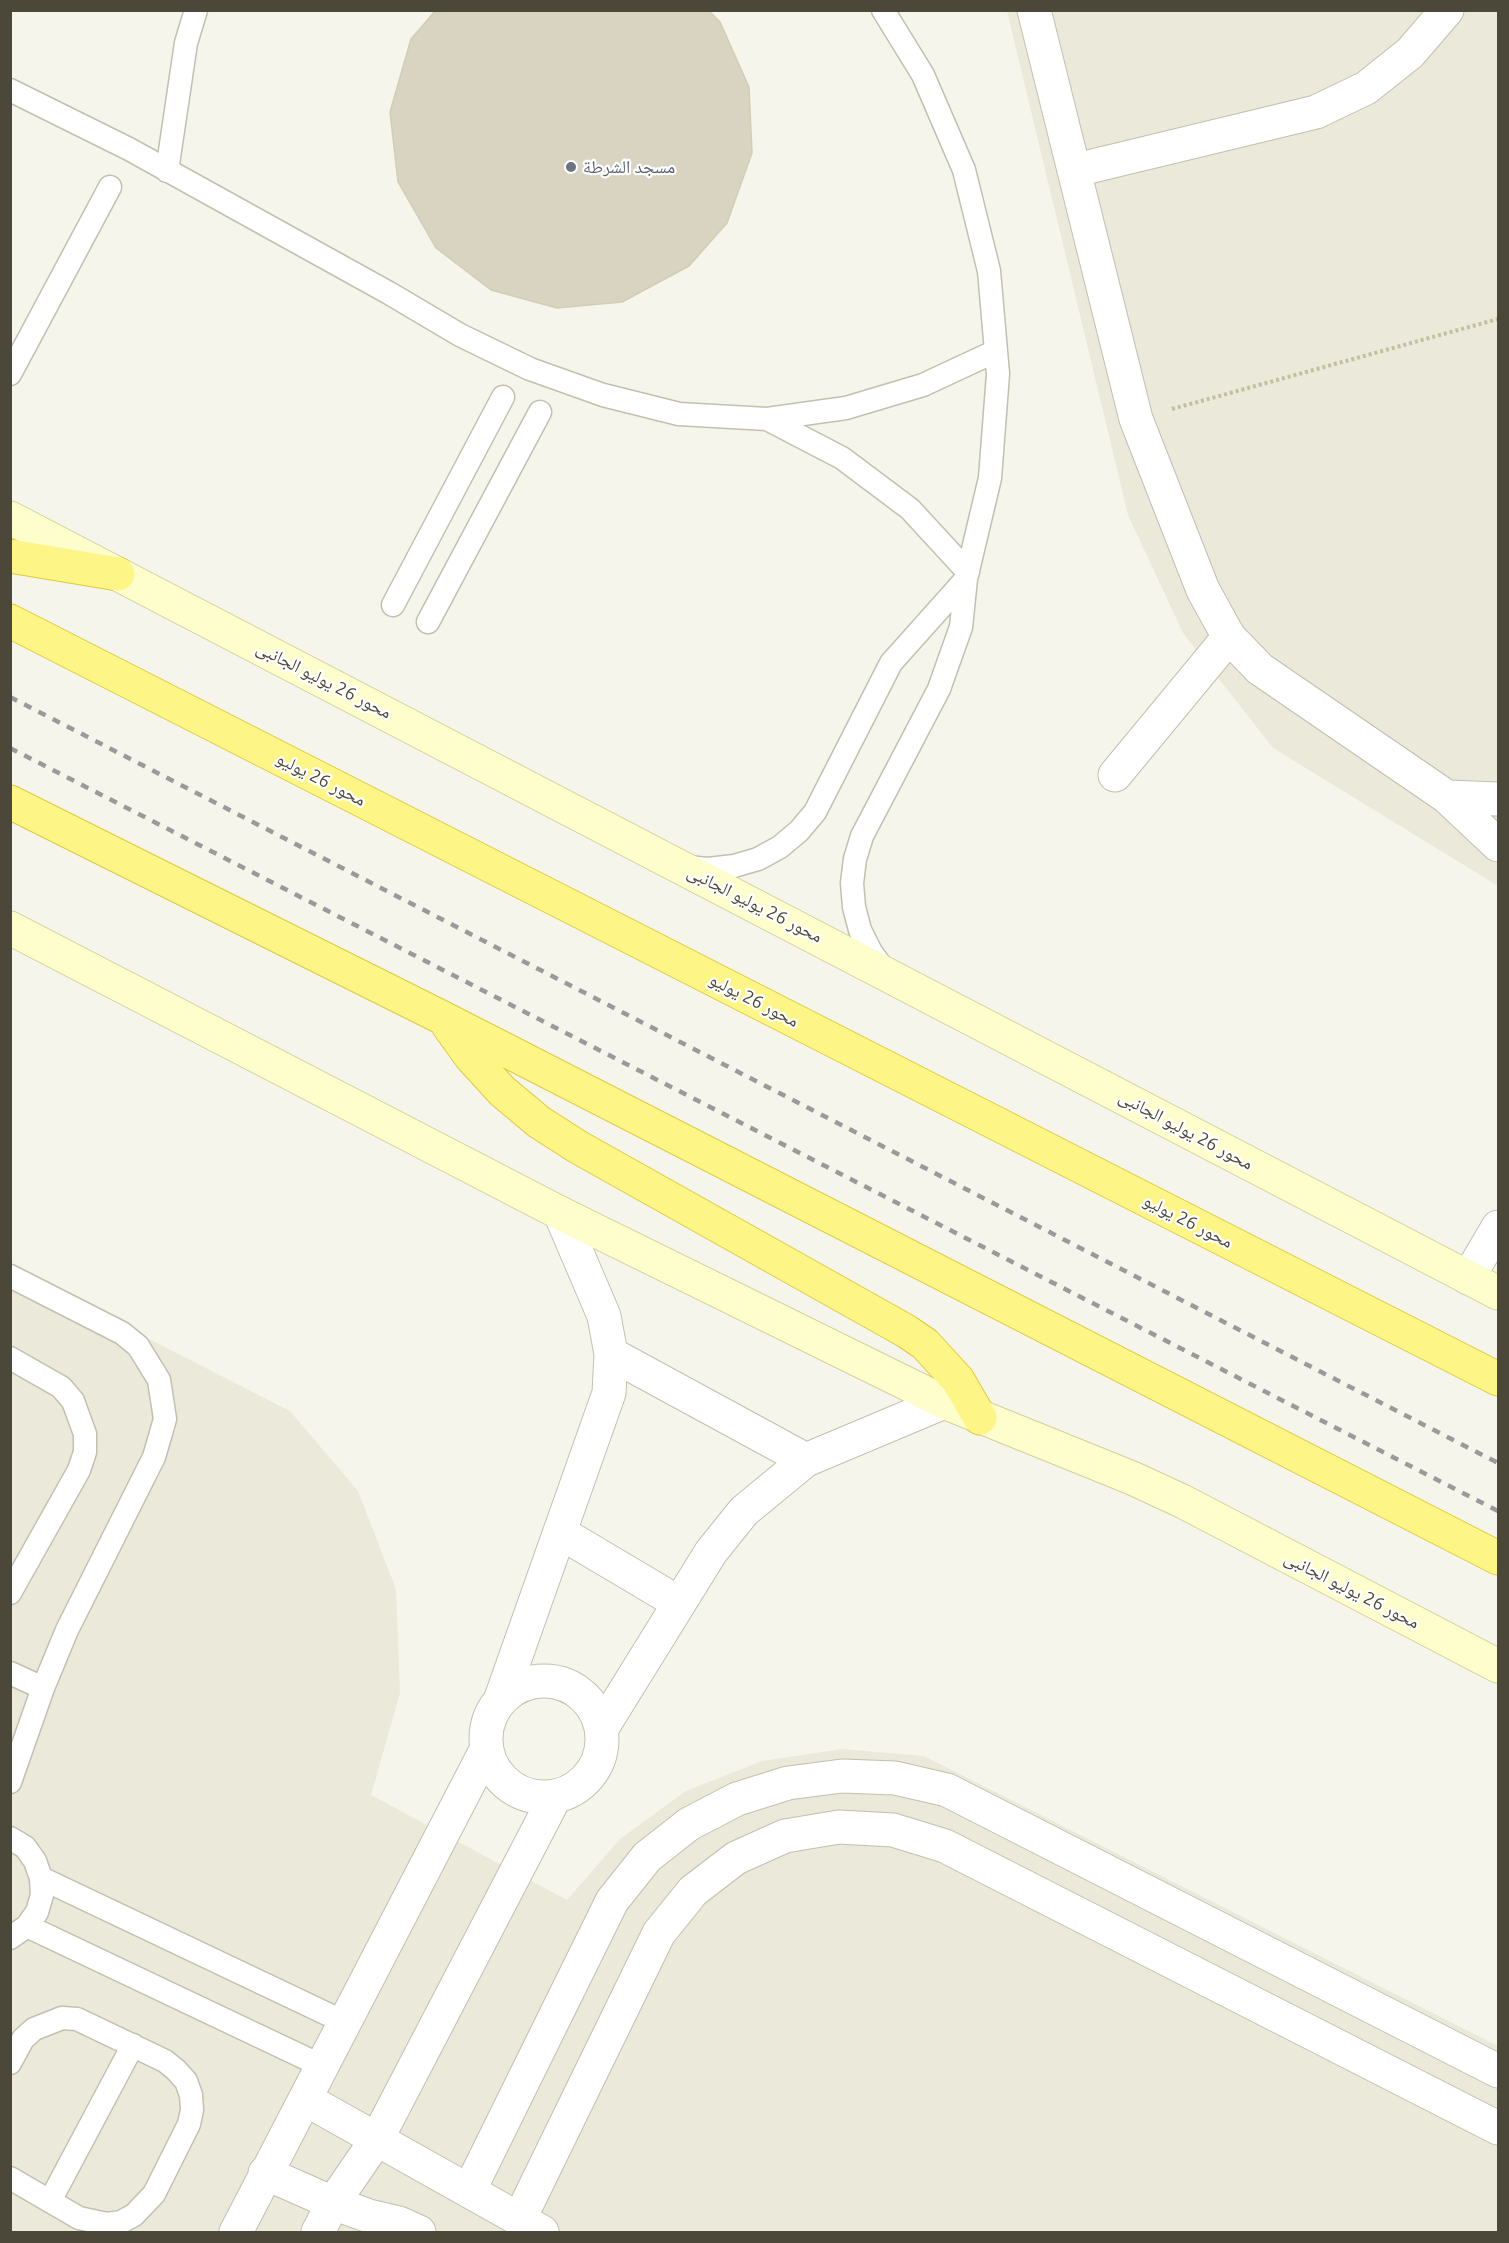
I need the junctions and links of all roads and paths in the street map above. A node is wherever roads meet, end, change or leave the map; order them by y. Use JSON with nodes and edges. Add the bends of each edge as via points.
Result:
{"nodes":[{"id":1,"x":196,"y":10,"type":"edge"},
{"id":2,"x":883,"y":10,"type":"edge"},
{"id":3,"x":1034,"y":10,"type":"edge"},
{"id":4,"x":1447,"y":10,"type":"edge"},
{"id":5,"x":10,"y":90,"type":"edge"},
{"id":6,"x":167,"y":171,"type":"junction"},
{"id":7,"x":1076,"y":171,"type":"junction"},
{"id":8,"x":110,"y":187,"type":"dead end"},
{"id":9,"x":1498,"y":319,"type":"edge"},
{"id":10,"x":996,"y":351,"type":"junction"},
{"id":11,"x":10,"y":374,"type":"edge"},
{"id":12,"x":503,"y":397,"type":"dead end"},
{"id":13,"x":540,"y":412,"type":"dead end"},
{"id":14,"x":767,"y":419,"type":"junction"},
{"id":15,"x":1136,"y":419,"type":"junction"},
{"id":16,"x":10,"y":518,"type":"edge"},
{"id":17,"x":10,"y":556,"type":"edge"},
{"id":18,"x":118,"y":574,"type":"junction"},
{"id":19,"x":967,"y":576,"type":"junction"},
{"id":20,"x":393,"y":605,"type":"dead end"},
{"id":21,"x":10,"y":621,"type":"edge"},
{"id":22,"x":428,"y":622,"type":"dead end"},
{"id":23,"x":1229,"y":637,"type":"junction"},
{"id":24,"x":1115,"y":775,"type":"dead end"},
{"id":25,"x":1447,"y":797,"type":"junction"},
{"id":26,"x":1498,"y":799,"type":"edge"},
{"id":27,"x":10,"y":802,"type":"edge"},
{"id":28,"x":1498,"y":845,"type":"edge"},
{"id":29,"x":683,"y":867,"type":"junction"},
{"id":30,"x":10,"y":928,"type":"edge"},
{"id":31,"x":885,"y":971,"type":"junction"},
{"id":32,"x":443,"y":1018,"type":"junction"},
{"id":33,"x":560,"y":1213,"type":"junction"},
{"id":34,"x":1498,"y":1227,"type":"edge"},
{"id":35,"x":10,"y":1276,"type":"edge"},
{"id":36,"x":1468,"y":1278,"type":"junction"},
{"id":37,"x":1498,"y":1293,"type":"edge"},
{"id":38,"x":611,"y":1354,"type":"junction"},
{"id":39,"x":10,"y":1358,"type":"edge"},
{"id":40,"x":1498,"y":1379,"type":"edge"},
{"id":41,"x":944,"y":1402,"type":"junction"},
{"id":42,"x":980,"y":1418,"type":"junction"},
{"id":43,"x":806,"y":1460,"type":"junction"},
{"id":44,"x":561,"y":1533,"type":"junction"},
{"id":45,"x":1498,"y":1558,"type":"edge"},
{"id":46,"x":10,"y":1593,"type":"edge"},
{"id":47,"x":679,"y":1603,"type":"junction"},
{"id":48,"x":1498,"y":1666,"type":"edge"},
{"id":49,"x":10,"y":1672,"type":"edge"},
{"id":50,"x":43,"y":1688,"type":"junction"},
{"id":51,"x":501,"y":1698,"type":"junction"},
{"id":52,"x":602,"y":1728,"type":"junction"},
{"id":53,"x":486,"y":1750,"type":"junction"},
{"id":54,"x":10,"y":1782,"type":"edge"},
{"id":55,"x":555,"y":1797,"type":"junction"},
{"id":56,"x":10,"y":1838,"type":"edge"},
{"id":57,"x":41,"y":1878,"type":"junction"},
{"id":58,"x":19,"y":1932,"type":"edge"},
{"id":59,"x":344,"y":2022,"type":"junction"},
{"id":60,"x":133,"y":2045,"type":"junction"},
{"id":61,"x":10,"y":2062,"type":"edge"},
{"id":62,"x":322,"y":2066,"type":"junction"},
{"id":63,"x":1498,"y":2071,"type":"edge"},
{"id":64,"x":305,"y":2099,"type":"junction"},
{"id":65,"x":1498,"y":2128,"type":"edge"},
{"id":66,"x":377,"y":2139,"type":"junction"},
{"id":67,"x":265,"y":2173,"type":"junction"},
{"id":68,"x":10,"y":2178,"type":"edge"},
{"id":69,"x":469,"y":2191,"type":"junction"},
{"id":70,"x":50,"y":2201,"type":"junction"},
{"id":71,"x":333,"y":2202,"type":"junction"},
{"id":72,"x":530,"y":2226,"type":"edge"},
{"id":73,"x":236,"y":2232,"type":"edge"},
{"id":74,"x":318,"y":2232,"type":"edge"},
{"id":75,"x":419,"y":2232,"type":"edge"}],
"edges":[{"from":1,"to":6,"type":"lane","via":[[186,43]]},
{"from":2,"to":10,"type":"lane","via":[[923,75],[964,170],[989,271]]},
{"from":3,"to":7,"type":"street"},
{"from":4,"to":7,"type":"street","via":[[1410,54],[1366,88],[1316,112]]},
{"from":5,"to":6,"type":"lane"},
{"from":6,"to":14,"type":"lane","via":[[460,335],[530,369],[603,396],[679,414]]},
{"from":7,"to":15,"type":"street"},
{"from":8,"to":11,"type":"lane"},
{"from":9,"to":15,"type":"path"},
{"from":10,"to":14,"type":"lane","via":[[923,385],[846,408]]},
{"from":10,"to":19,"type":"lane","via":[[998,374],[990,478]]},
{"from":12,"to":20,"type":"lane"},
{"from":13,"to":22,"type":"lane"},
{"from":14,"to":19,"type":"lane","via":[[842,458],[901,503]]},
{"from":15,"to":23,"type":"street","via":[[1188,558]]},
{"from":16,"to":18,"type":"main road","name":"محور 26 يوليو الجانبى"},
{"from":17,"to":18,"type":"highway"},
{"from":18,"to":29,"type":"main road","name":"محور 26 يوليو الجانبى"},
{"from":19,"to":29,"type":"lane","via":[[891,663],[816,812],[800,831],[780,847],[742,864],[708,869]]},
{"from":19,"to":31,"type":"lane","via":[[961,627],[939,688],[862,836],[855,859],[852,883],[860,930]]},
{"from":21,"to":40,"type":"highway","name":"محور 26 يوليو"},
{"from":23,"to":24,"type":"street"},
{"from":23,"to":25,"type":"street","via":[[1260,669]]},
{"from":25,"to":26,"type":"street"},
{"from":25,"to":28,"type":"street"},
{"from":27,"to":32,"type":"highway"},
{"from":29,"to":31,"type":"main road","name":"محور 26 يوليو الجانبى"},
{"from":30,"to":33,"type":"main road","name":"محور 26 يوليو الجانبى"},
{"from":31,"to":36,"type":"main road","name":"محور 26 يوليو الجانبى"},
{"from":32,"to":42,"type":"highway","via":[[502,1091],[538,1122],[926,1344],[958,1380]]},
{"from":32,"to":45,"type":"highway"},
{"from":33,"to":38,"type":"street","via":[[604,1316]]},
{"from":33,"to":41,"type":"main road","name":"محور 26 يوليو الجانبى"},
{"from":34,"to":36,"type":"street"},
{"from":35,"to":50,"type":"lane","via":[[138,1346],[150,1362],[164,1399],[165,1419],[154,1457],[94,1572]]},
{"from":36,"to":37,"type":"main road","name":"محور 26 يوليو الجانبى"},
{"from":38,"to":43,"type":"street"},
{"from":38,"to":44,"type":"street","via":[[609,1393]]},
{"from":39,"to":46,"type":"lane","via":[[61,1387],[73,1401],[85,1434],[79,1470]]},
{"from":41,"to":42,"type":"main road","name":"محور 26 يوليو الجانبى"},
{"from":41,"to":43,"type":"street"},
{"from":42,"to":48,"type":"main road","name":"محور 26 يوليو الجانبى","via":[[1182,1502]]},
{"from":43,"to":47,"type":"street","via":[[744,1511],[711,1552]]},
{"from":44,"to":47,"type":"street"},
{"from":44,"to":51,"type":"street"},
{"from":47,"to":52,"type":"street"},
{"from":49,"to":50,"type":"lane"},
{"from":50,"to":54,"type":"lane"},
{"from":51,"to":52,"type":"street","via":[[533,1681],[569,1686],[596,1711]]},
{"from":51,"to":53,"type":"street","via":[[486,1731]]},
{"from":52,"to":55,"type":"street","via":[[600,1756],[587,1779],[572,1791]]},
{"from":53,"to":55,"type":"street","via":[[492,1767],[504,1782],[537,1798]]},
{"from":53,"to":59,"type":"street"},
{"from":55,"to":66,"type":"street"},
{"from":56,"to":57,"type":"lane","via":[[25,1847]]},
{"from":57,"to":58,"type":"lane","via":[[37,1912]]},
{"from":57,"to":59,"type":"lane"},
{"from":58,"to":62,"type":"lane"},
{"from":59,"to":62,"type":"street"},
{"from":60,"to":61,"type":"lane","via":[[92,2024],[62,2018],[34,2029],[23,2039]]},
{"from":60,"to":70,"type":"lane"},
{"from":60,"to":70,"type":"lane","via":[[176,2070],[191,2095],[189,2124],[154,2194],[134,2215],[107,2224],[79,2218]]},
{"from":62,"to":64,"type":"street"},
{"from":63,"to":69,"type":"street","via":[[947,1790],[895,1778],[842,1776],[788,1783],[737,1799],[689,1824],[648,1857],[612,1901]]},
{"from":64,"to":66,"type":"street"},
{"from":64,"to":67,"type":"street"},
{"from":65,"to":72,"type":"street","via":[[945,1846],[893,1830],[839,1827],[785,1836],[736,1858],[693,1891],[659,1933]]},
{"from":66,"to":69,"type":"street"},
{"from":66,"to":71,"type":"street"},
{"from":67,"to":71,"type":"street"},
{"from":67,"to":73,"type":"street"},
{"from":68,"to":70,"type":"lane"},
{"from":69,"to":72,"type":"street"},
{"from":71,"to":74,"type":"street"},
{"from":71,"to":75,"type":"street"}]}
